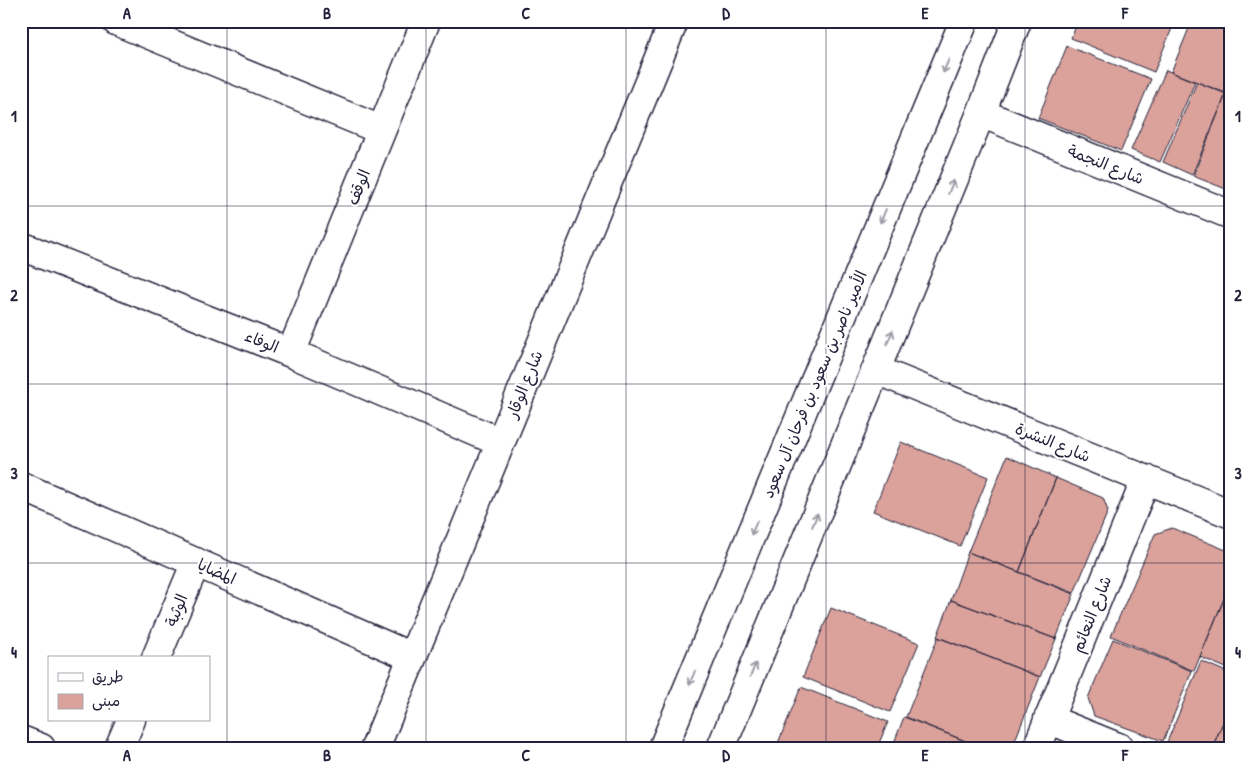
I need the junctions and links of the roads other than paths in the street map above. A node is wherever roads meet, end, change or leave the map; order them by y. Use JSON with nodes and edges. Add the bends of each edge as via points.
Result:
{"nodes":[{"id":1,"x":116,"y":21,"type":"edge"},
{"id":2,"x":426,"y":21,"type":"edge"},
{"id":3,"x":674,"y":21,"type":"edge"},
{"id":4,"x":964,"y":21,"type":"edge"},
{"id":5,"x":1017,"y":21,"type":"edge"},
{"id":6,"x":981,"y":113,"type":"junction"},
{"id":7,"x":381,"y":130,"type":"junction"},
{"id":8,"x":1231,"y":215,"type":"edge"},
{"id":9,"x":21,"y":246,"type":"edge"},
{"id":10,"x":291,"y":353,"type":"junction"},
{"id":11,"x":876,"y":370,"type":"junction"},
{"id":12,"x":500,"y":442,"type":"junction"},
{"id":13,"x":1146,"y":480,"type":"junction"},
{"id":14,"x":21,"y":486,"type":"edge"},
{"id":15,"x":1231,"y":514,"type":"edge"},
{"id":16,"x":196,"y":562,"type":"junction"},
{"id":17,"x":157,"y":656,"type":"edge"},
{"id":18,"x":412,"y":657,"type":"junction"},
{"id":19,"x":1048,"y":719,"type":"junction"},
{"id":20,"x":130,"y":722,"type":"edge"},
{"id":21,"x":21,"y":740,"type":"edge"},
{"id":22,"x":41,"y":748,"type":"edge"},
{"id":23,"x":119,"y":748,"type":"edge"},
{"id":24,"x":374,"y":748,"type":"edge"},
{"id":25,"x":663,"y":748,"type":"edge"},
{"id":26,"x":721,"y":748,"type":"edge"},
{"id":27,"x":1036,"y":748,"type":"edge"},
{"id":28,"x":1120,"y":748,"type":"edge"}],
"edges":[{"from":1,"to":7,"type":"street"},
{"from":2,"to":7,"type":"street","name":"الوقف"},
{"from":3,"to":12,"type":"street","name":"شارع الوقار"},
{"from":4,"to":25,"type":"street","name":"الأمير ناصر بن سعود بن فرحان آل سعود","one_way":true},
{"from":5,"to":6,"type":"street"},
{"from":6,"to":8,"type":"street","name":"شارع النجمة"},
{"from":11,"to":6,"type":"street","one_way":true},
{"from":7,"to":10,"type":"street","name":"الوقف"},
{"from":9,"to":10,"type":"street","name":"الوفاء"},
{"from":10,"to":12,"type":"street","name":"الوفاء"},
{"from":11,"to":13,"type":"street","name":"شارع النشرة"},
{"from":26,"to":11,"type":"street","one_way":true},
{"from":12,"to":18,"type":"street","name":"شارع الوقار"},
{"from":13,"to":15,"type":"street","name":"شارع النشرة"},
{"from":13,"to":19,"type":"street","name":"شارع النعائم"},
{"from":14,"to":16,"type":"street","name":"المضايا"},
{"from":16,"to":17,"type":"street","name":"الوثبة"},
{"from":16,"to":18,"type":"street","name":"المضايا"},
{"from":18,"to":24,"type":"street","name":"شارع الوقار"},
{"from":19,"to":27,"type":"street","name":"شارع النعائم"},
{"from":19,"to":28,"type":"street"},
{"from":20,"to":23,"type":"street"},
{"from":21,"to":22,"type":"street"}]}
